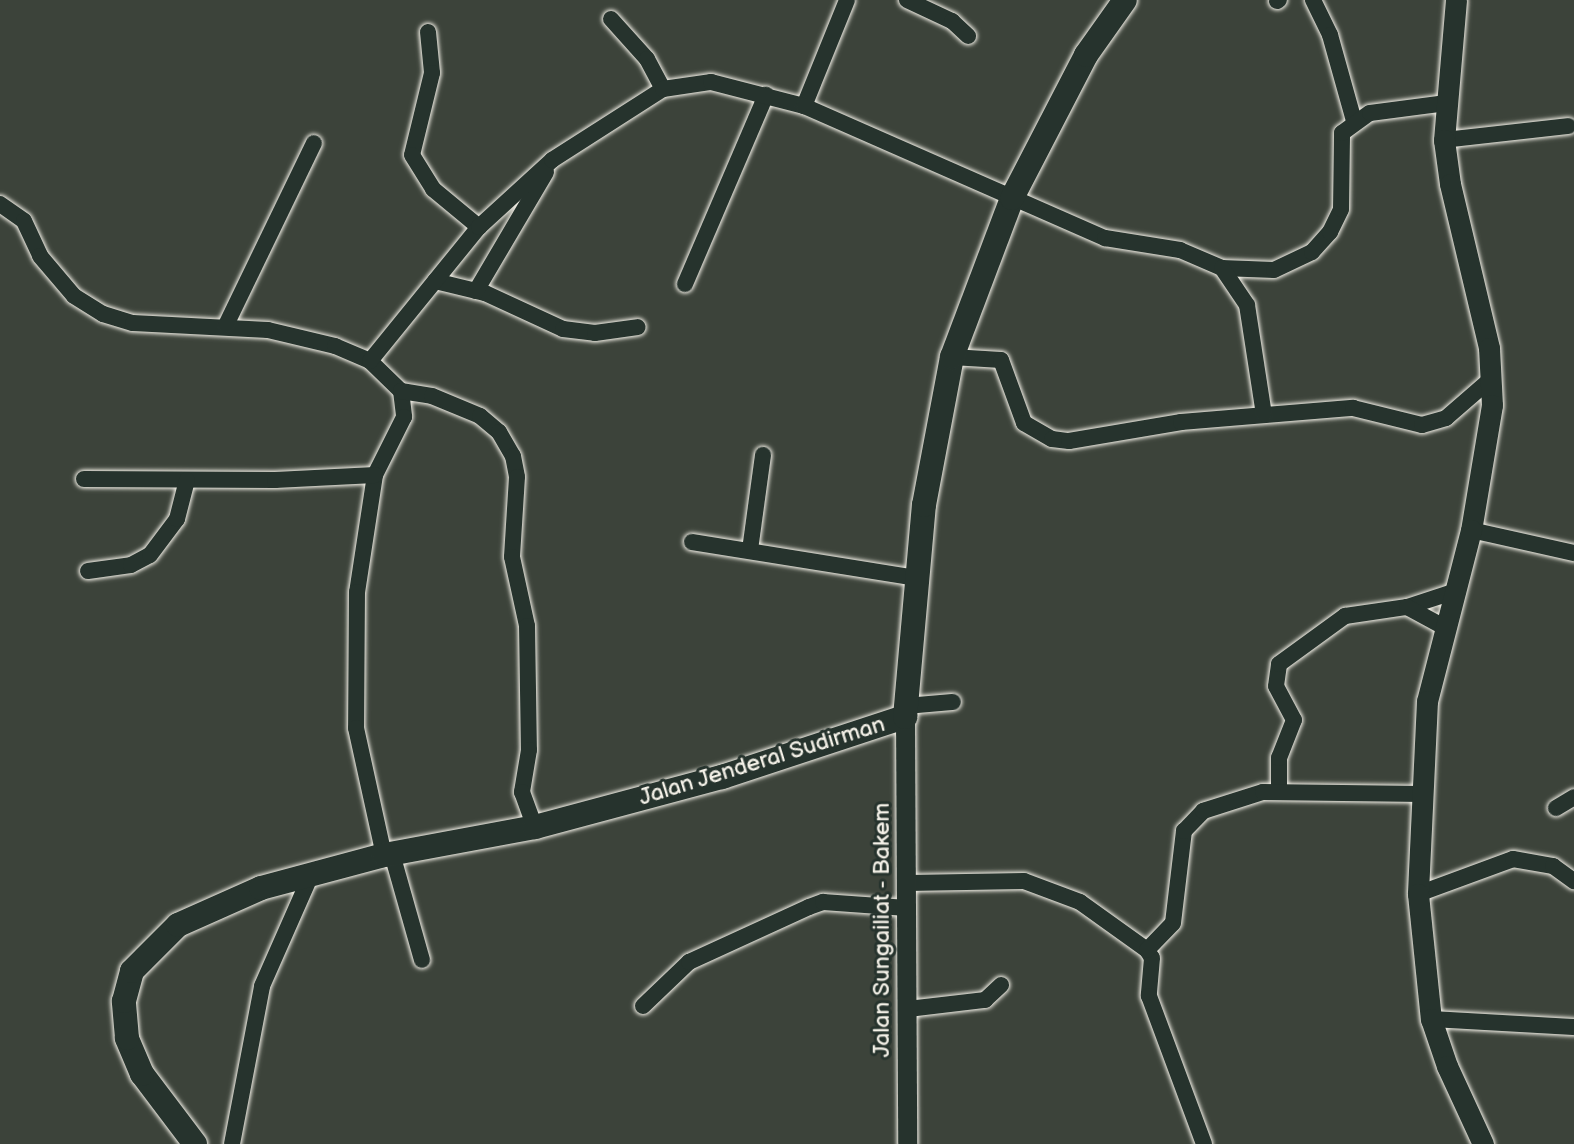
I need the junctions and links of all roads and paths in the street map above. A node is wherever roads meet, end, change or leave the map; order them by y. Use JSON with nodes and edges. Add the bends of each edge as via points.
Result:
{"nodes":[{"id":1,"x":847,"y":0,"type":"edge"},
{"id":2,"x":907,"y":0,"type":"edge"},
{"id":3,"x":1125,"y":0,"type":"edge"},
{"id":4,"x":1313,"y":0,"type":"edge"},
{"id":5,"x":1456,"y":0,"type":"edge"},
{"id":6,"x":611,"y":19,"type":"dead end"},
{"id":7,"x":428,"y":32,"type":"dead end"},
{"id":8,"x":968,"y":36,"type":"dead end"},
{"id":9,"x":663,"y":89,"type":"junction"},
{"id":10,"x":766,"y":95,"type":"junction"},
{"id":11,"x":1446,"y":103,"type":"junction"},
{"id":12,"x":804,"y":106,"type":"junction"},
{"id":13,"x":1354,"y":121,"type":"junction"},
{"id":14,"x":1568,"y":125,"type":"dead end"},
{"id":15,"x":1444,"y":140,"type":"junction"},
{"id":16,"x":314,"y":143,"type":"dead end"},
{"id":17,"x":552,"y":160,"type":"junction"},
{"id":18,"x":1012,"y":198,"type":"junction"},
{"id":19,"x":0,"y":204,"type":"edge"},
{"id":20,"x":479,"y":227,"type":"junction"},
{"id":21,"x":1222,"y":268,"type":"junction"},
{"id":22,"x":435,"y":281,"type":"junction"},
{"id":23,"x":685,"y":284,"type":"dead end"},
{"id":24,"x":476,"y":290,"type":"junction"},
{"id":25,"x":226,"y":325,"type":"junction"},
{"id":26,"x":638,"y":327,"type":"dead end"},
{"id":27,"x":953,"y":356,"type":"junction"},
{"id":28,"x":370,"y":361,"type":"junction"},
{"id":29,"x":1492,"y":378,"type":"junction"},
{"id":30,"x":401,"y":391,"type":"junction"},
{"id":31,"x":1264,"y":415,"type":"junction"},
{"id":32,"x":763,"y":456,"type":"dead end"},
{"id":33,"x":375,"y":475,"type":"junction"},
{"id":34,"x":84,"y":478,"type":"dead end"},
{"id":35,"x":187,"y":480,"type":"junction"},
{"id":36,"x":1471,"y":530,"type":"junction"},
{"id":37,"x":692,"y":542,"type":"dead end"},
{"id":38,"x":750,"y":550,"type":"junction"},
{"id":39,"x":1574,"y":553,"type":"edge"},
{"id":40,"x":88,"y":571,"type":"dead end"},
{"id":41,"x":917,"y":578,"type":"junction"},
{"id":42,"x":1453,"y":592,"type":"junction"},
{"id":43,"x":1407,"y":607,"type":"junction"},
{"id":44,"x":1446,"y":628,"type":"junction"},
{"id":45,"x":953,"y":702,"type":"dead end"},
{"id":46,"x":905,"y":711,"type":"junction"},
{"id":47,"x":1279,"y":792,"type":"junction"},
{"id":48,"x":1422,"y":794,"type":"junction"},
{"id":49,"x":1574,"y":797,"type":"edge"},
{"id":50,"x":1556,"y":808,"type":"dead end"},
{"id":51,"x":535,"y":827,"type":"junction"},
{"id":52,"x":388,"y":855,"type":"junction"},
{"id":53,"x":312,"y":875,"type":"junction"},
{"id":54,"x":1574,"y":881,"type":"edge"},
{"id":55,"x":908,"y":883,"type":"junction"},
{"id":56,"x":1418,"y":894,"type":"junction"},
{"id":57,"x":907,"y":908,"type":"junction"},
{"id":58,"x":1146,"y":950,"type":"junction"},
{"id":59,"x":422,"y":960,"type":"dead end"},
{"id":60,"x":1001,"y":985,"type":"dead end"},
{"id":61,"x":643,"y":1006,"type":"dead end"},
{"id":62,"x":908,"y":1009,"type":"junction"},
{"id":63,"x":1432,"y":1019,"type":"junction"},
{"id":64,"x":1574,"y":1027,"type":"edge"},
{"id":65,"x":195,"y":1144,"type":"edge"},
{"id":66,"x":232,"y":1144,"type":"edge"},
{"id":67,"x":907,"y":1144,"type":"edge"},
{"id":68,"x":1204,"y":1144,"type":"edge"},
{"id":69,"x":1483,"y":1144,"type":"edge"}],
"edges":[{"from":1,"to":12,"type":"street"},
{"from":2,"to":8,"type":"street","via":[[952,21]]},
{"from":3,"to":18,"type":"highway","name":"Jalan Jenderal Sudirman","via":[[1086,55]]},
{"from":4,"to":13,"type":"street","via":[[1331,35]]},
{"from":5,"to":11,"type":"main road"},
{"from":6,"to":9,"type":"street","via":[[648,59]]},
{"from":7,"to":20,"type":"street","via":[[432,73],[412,155],[433,189]]},
{"from":9,"to":10,"type":"street","via":[[711,82]]},
{"from":9,"to":17,"type":"street"},
{"from":10,"to":12,"type":"street"},
{"from":10,"to":23,"type":"street"},
{"from":11,"to":13,"type":"street","via":[[1370,113]]},
{"from":11,"to":15,"type":"main road"},
{"from":12,"to":18,"type":"street"},
{"from":13,"to":21,"type":"street","via":[[1342,133],[1341,209],[1331,232],[1312,252],[1282,268]]},
{"from":14,"to":15,"type":"street"},
{"from":15,"to":29,"type":"main road"},
{"from":16,"to":25,"type":"street"},
{"from":17,"to":20,"type":"street"},
{"from":17,"to":24,"type":"street"},
{"from":18,"to":21,"type":"street","via":[[1105,238],[1180,250]]},
{"from":18,"to":27,"type":"highway","name":"Jalan Jenderal Sudirman"},
{"from":19,"to":25,"type":"street","via":[[24,221],[40,256],[74,296],[103,314],[134,323]]},
{"from":20,"to":22,"type":"street"},
{"from":21,"to":31,"type":"street","via":[[1247,305]]},
{"from":22,"to":24,"type":"street"},
{"from":22,"to":28,"type":"street"},
{"from":24,"to":26,"type":"street","via":[[563,329],[595,333]]},
{"from":25,"to":28,"type":"street","via":[[335,346]]},
{"from":27,"to":31,"type":"street","via":[[1001,360],[1017,415],[1052,439],[1089,440],[1181,422]]},
{"from":27,"to":41,"type":"highway","name":"Jalan Jenderal Sudirman","via":[[937,417]]},
{"from":28,"to":30,"type":"street"},
{"from":29,"to":31,"type":"street","via":[[1446,418],[1422,425],[1362,408]]},
{"from":29,"to":36,"type":"main road","via":[[1489,426]]},
{"from":30,"to":33,"type":"street","via":[[404,417]]},
{"from":30,"to":51,"type":"street","via":[[432,396],[480,416],[499,432],[513,456],[517,477],[512,557],[527,626],[529,750],[522,792]]},
{"from":32,"to":38,"type":"street"},
{"from":33,"to":35,"type":"street"},
{"from":33,"to":52,"type":"street","via":[[363,530],[354,677],[356,728]]},
{"from":34,"to":35,"type":"street"},
{"from":35,"to":40,"type":"street","via":[[177,519],[150,555],[131,565]]},
{"from":36,"to":39,"type":"street"},
{"from":36,"to":42,"type":"main road"},
{"from":37,"to":38,"type":"street"},
{"from":38,"to":41,"type":"street"},
{"from":41,"to":46,"type":"highway","name":"Jalan Jenderal Sudirman"},
{"from":42,"to":43,"type":"street"},
{"from":42,"to":44,"type":"main road"},
{"from":43,"to":44,"type":"street"},
{"from":43,"to":47,"type":"street","via":[[1345,616],[1279,663],[1276,685],[1294,720],[1279,758]]},
{"from":44,"to":48,"type":"main road","via":[[1427,701]]},
{"from":45,"to":46,"type":"street"},
{"from":46,"to":51,"type":"highway","name":"Jalan Jenderal Sudirman","via":[[722,777]]},
{"from":46,"to":55,"type":"street","name":"Jalan Sungailiat - Bakem"},
{"from":47,"to":48,"type":"street"},
{"from":47,"to":58,"type":"street","via":[[1256,794],[1203,811],[1192,821],[1184,831],[1173,923]]},
{"from":48,"to":56,"type":"main road"},
{"from":49,"to":50,"type":"street"},
{"from":51,"to":52,"type":"highway","name":"Jalan Jenderal Sudirman"},
{"from":52,"to":53,"type":"highway","name":"Jalan Jenderal Sudirman"},
{"from":52,"to":59,"type":"street"},
{"from":53,"to":65,"type":"highway","name":"Jalan Jenderal Sudirman","via":[[261,888],[178,925],[132,971],[124,1002],[127,1038],[142,1074]]},
{"from":53,"to":66,"type":"street","via":[[262,986]]},
{"from":54,"to":56,"type":"street","via":[[1553,866],[1513,859]]},
{"from":55,"to":57,"type":"street","name":"Jalan Sungailiat - Bakem"},
{"from":55,"to":58,"type":"street","via":[[1024,881],[1080,902]]},
{"from":56,"to":63,"type":"main road"},
{"from":57,"to":61,"type":"street","via":[[822,902],[689,962]]},
{"from":57,"to":62,"type":"street","name":"Jalan Sungailiat - Bakem"},
{"from":58,"to":68,"type":"street","via":[[1152,958],[1149,996]]},
{"from":60,"to":62,"type":"street","via":[[985,1000]]},
{"from":62,"to":67,"type":"street","name":"Jalan Sungailiat - Bakem"},
{"from":63,"to":64,"type":"street"},
{"from":63,"to":69,"type":"main road","via":[[1447,1066]]}]}
